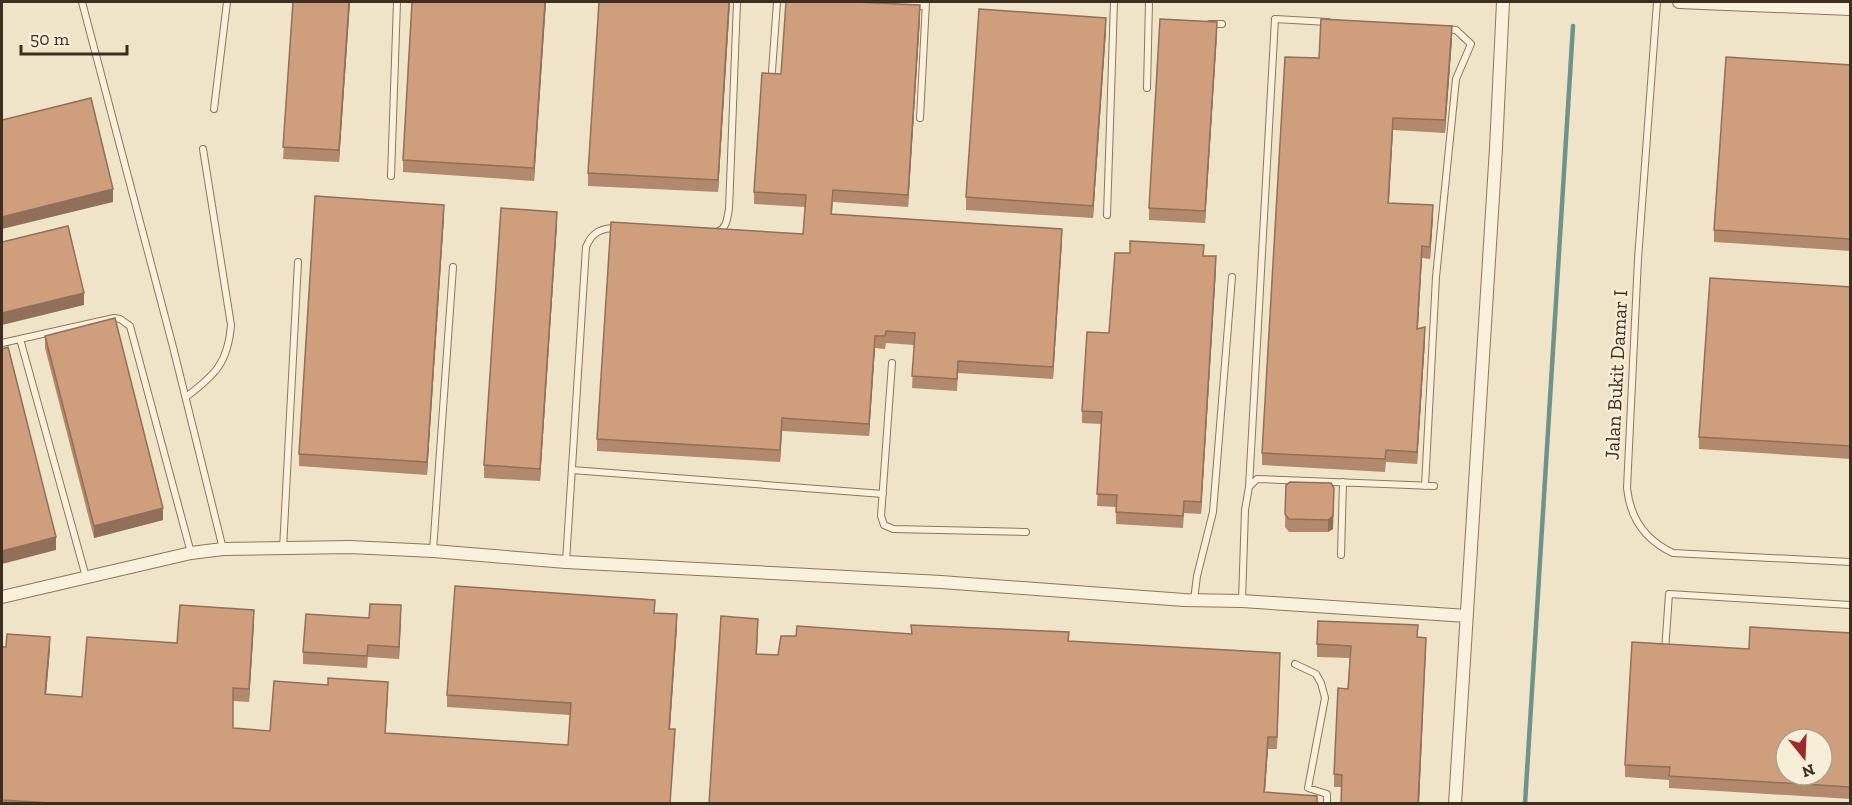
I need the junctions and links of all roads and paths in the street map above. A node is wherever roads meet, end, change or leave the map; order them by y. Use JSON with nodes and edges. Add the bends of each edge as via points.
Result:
{"nodes":[{"id":1,"x":82,"y":2,"type":"edge"},
{"id":2,"x":226,"y":2,"type":"edge"},
{"id":3,"x":397,"y":2,"type":"edge"},
{"id":4,"x":737,"y":2,"type":"edge"},
{"id":5,"x":777,"y":2,"type":"edge"},
{"id":6,"x":873,"y":2,"type":"edge"},
{"id":7,"x":1114,"y":2,"type":"edge"},
{"id":8,"x":1149,"y":2,"type":"edge"},
{"id":9,"x":1503,"y":2,"type":"edge"},
{"id":10,"x":1657,"y":2,"type":"edge"},
{"id":11,"x":1679,"y":2,"type":"edge"},
{"id":12,"x":926,"y":4,"type":"edge"},
{"id":13,"x":1851,"y":9,"type":"edge"},
{"id":14,"x":1332,"y":23,"type":"edge"},
{"id":15,"x":1149,"y":24,"type":"junction"},
{"id":16,"x":1159,"y":24,"type":"edge"},
{"id":17,"x":1201,"y":24,"type":"edge"},
{"id":18,"x":1222,"y":24,"type":"dead end"},
{"id":19,"x":1433,"y":28,"type":"edge"},
{"id":20,"x":772,"y":71,"type":"edge"},
{"id":21,"x":1147,"y":88,"type":"dead end"},
{"id":22,"x":214,"y":109,"type":"dead end"},
{"id":23,"x":920,"y":118,"type":"dead end"},
{"id":24,"x":203,"y":149,"type":"dead end"},
{"id":25,"x":391,"y":176,"type":"dead end"},
{"id":26,"x":1107,"y":215,"type":"dead end"},
{"id":27,"x":623,"y":228,"type":"edge"},
{"id":28,"x":707,"y":233,"type":"edge"},
{"id":29,"x":298,"y":262,"type":"dead end"},
{"id":30,"x":453,"y":267,"type":"dead end"},
{"id":31,"x":1232,"y":277,"type":"dead end"},
{"id":32,"x":20,"y":339,"type":"junction"},
{"id":33,"x":2,"y":343,"type":"edge"},
{"id":34,"x":892,"y":363,"type":"dead end"},
{"id":35,"x":186,"y":397,"type":"junction"},
{"id":36,"x":572,"y":470,"type":"junction"},
{"id":37,"x":1343,"y":482,"type":"junction"},
{"id":38,"x":1425,"y":486,"type":"junction"},
{"id":39,"x":1434,"y":486,"type":"dead end"},
{"id":40,"x":1249,"y":487,"type":"junction"},
{"id":41,"x":884,"y":494,"type":"junction"},
{"id":42,"x":1026,"y":532,"type":"dead end"},
{"id":43,"x":222,"y":549,"type":"junction"},
{"id":44,"x":283,"y":550,"type":"junction"},
{"id":45,"x":433,"y":551,"type":"junction"},
{"id":46,"x":191,"y":553,"type":"junction"},
{"id":47,"x":1341,"y":555,"type":"dead end"},
{"id":48,"x":566,"y":562,"type":"junction"},
{"id":49,"x":1851,"y":562,"type":"edge"},
{"id":50,"x":86,"y":577,"type":"junction"},
{"id":51,"x":2,"y":597,"type":"edge"},
{"id":52,"x":1194,"y":600,"type":"junction"},
{"id":53,"x":1242,"y":601,"type":"junction"},
{"id":54,"x":1851,"y":605,"type":"edge"},
{"id":55,"x":1467,"y":616,"type":"junction"},
{"id":56,"x":1665,"y":652,"type":"edge"},
{"id":57,"x":1295,"y":664,"type":"dead end"},
{"id":58,"x":1327,"y":804,"type":"edge"},
{"id":59,"x":1455,"y":804,"type":"edge"}],
"edges":[{"from":1,"to":35,"type":"lane"},
{"from":2,"to":22,"type":"lane"},
{"from":3,"to":25,"type":"lane"},
{"from":4,"to":28,"type":"lane","via":[[729,209],[723,230]]},
{"from":5,"to":20,"type":"lane"},
{"from":6,"to":12,"type":"lane"},
{"from":7,"to":26,"type":"lane"},
{"from":8,"to":15,"type":"lane"},
{"from":9,"to":55,"type":"street"},
{"from":10,"to":49,"type":"lane","name":"Jalan Bukit Damar I","via":[[1638,259],[1628,476],[1633,515],[1650,538],[1673,553]]},
{"from":11,"to":13,"type":"street"},
{"from":12,"to":23,"type":"lane"},
{"from":14,"to":40,"type":"lane","via":[[1275,19]]},
{"from":15,"to":16,"type":"lane"},
{"from":15,"to":21,"type":"lane"},
{"from":17,"to":18,"type":"lane"},
{"from":19,"to":38,"type":"lane","via":[[1456,30],[1471,44],[1456,79],[1436,277]]},
{"from":24,"to":35,"type":"lane","via":[[231,326],[229,347],[218,368]]},
{"from":27,"to":36,"type":"lane","via":[[602,229],[591,236],[586,247]]},
{"from":29,"to":44,"type":"lane"},
{"from":30,"to":45,"type":"lane"},
{"from":31,"to":52,"type":"lane","via":[[1213,512]]},
{"from":32,"to":33,"type":"lane"},
{"from":32,"to":46,"type":"lane","via":[[114,318],[130,326]]},
{"from":32,"to":50,"type":"lane"},
{"from":34,"to":41,"type":"lane"},
{"from":35,"to":43,"type":"lane"},
{"from":36,"to":41,"type":"lane"},
{"from":36,"to":48,"type":"lane"},
{"from":37,"to":38,"type":"lane"},
{"from":37,"to":40,"type":"lane","via":[[1257,479]]},
{"from":37,"to":47,"type":"lane"},
{"from":38,"to":39,"type":"lane"},
{"from":40,"to":53,"type":"lane"},
{"from":41,"to":42,"type":"lane","via":[[881,516],[884,525],[893,529]]},
{"from":43,"to":44,"type":"street"},
{"from":43,"to":46,"type":"street"},
{"from":44,"to":45,"type":"street","via":[[350,547]]},
{"from":45,"to":48,"type":"street"},
{"from":46,"to":50,"type":"street"},
{"from":48,"to":52,"type":"street"},
{"from":50,"to":51,"type":"street"},
{"from":52,"to":53,"type":"street"},
{"from":53,"to":55,"type":"street"},
{"from":54,"to":56,"type":"lane","via":[[1669,594]]},
{"from":55,"to":59,"type":"street"},
{"from":57,"to":58,"type":"lane","via":[[1316,674],[1321,682],[1324,698],[1308,788],[1327,794]]}]}
